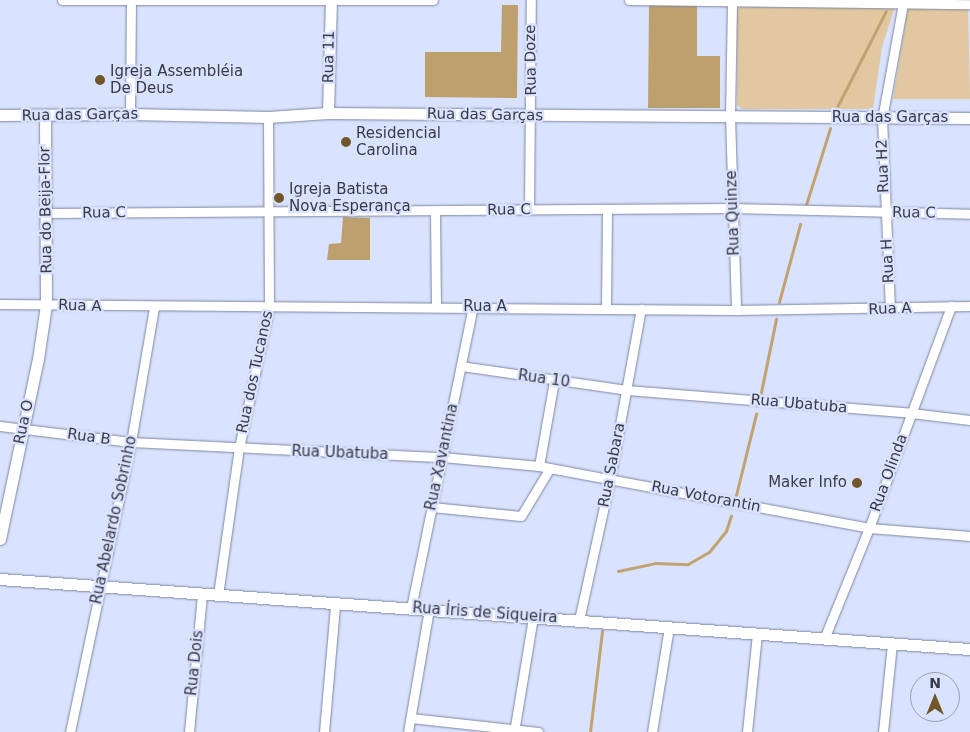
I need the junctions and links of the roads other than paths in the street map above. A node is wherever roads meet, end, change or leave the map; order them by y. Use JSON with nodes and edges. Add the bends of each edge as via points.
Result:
{"nodes":[{"id":1,"x":62,"y":0,"type":"edge"},
{"id":2,"x":433,"y":0,"type":"edge"},
{"id":3,"x":531,"y":0,"type":"edge"},
{"id":4,"x":628,"y":0,"type":"edge"},
{"id":5,"x":131,"y":1,"type":"edge"},
{"id":6,"x":331,"y":1,"type":"edge"},
{"id":7,"x":732,"y":2,"type":"junction"},
{"id":8,"x":884,"y":2,"type":"edge"},
{"id":9,"x":903,"y":4,"type":"junction"},
{"id":10,"x":970,"y":4,"type":"edge"},
{"id":11,"x":328,"y":113,"type":"junction"},
{"id":12,"x":130,"y":114,"type":"junction"},
{"id":13,"x":0,"y":115,"type":"edge"},
{"id":14,"x":532,"y":115,"type":"junction"},
{"id":15,"x":44,"y":116,"type":"junction"},
{"id":16,"x":730,"y":116,"type":"junction"},
{"id":17,"x":268,"y":117,"type":"junction"},
{"id":18,"x":970,"y":118,"type":"edge"},
{"id":19,"x":882,"y":119,"type":"junction"},
{"id":20,"x":732,"y":208,"type":"junction"},
{"id":21,"x":529,"y":210,"type":"junction"},
{"id":22,"x":607,"y":210,"type":"junction"},
{"id":23,"x":269,"y":211,"type":"junction"},
{"id":24,"x":435,"y":212,"type":"junction"},
{"id":25,"x":47,"y":213,"type":"junction"},
{"id":26,"x":885,"y":213,"type":"junction"},
{"id":27,"x":970,"y":214,"type":"edge"},
{"id":28,"x":0,"y":304,"type":"edge"},
{"id":29,"x":46,"y":305,"type":"junction"},
{"id":30,"x":473,"y":306,"type":"junction"},
{"id":31,"x":951,"y":306,"type":"junction"},
{"id":32,"x":970,"y":306,"type":"edge"},
{"id":33,"x":436,"y":307,"type":"junction"},
{"id":34,"x":154,"y":308,"type":"junction"},
{"id":35,"x":269,"y":308,"type":"junction"},
{"id":36,"x":606,"y":308,"type":"junction"},
{"id":37,"x":641,"y":308,"type":"junction"},
{"id":38,"x":890,"y":309,"type":"junction"},
{"id":39,"x":736,"y":310,"type":"junction"},
{"id":40,"x":461,"y":366,"type":"junction"},
{"id":41,"x":554,"y":381,"type":"junction"},
{"id":42,"x":627,"y":390,"type":"junction"},
{"id":43,"x":911,"y":413,"type":"junction"},
{"id":44,"x":970,"y":420,"type":"edge"},
{"id":45,"x":0,"y":426,"type":"edge"},
{"id":46,"x":23,"y":428,"type":"junction"},
{"id":47,"x":131,"y":442,"type":"junction"},
{"id":48,"x":239,"y":448,"type":"junction"},
{"id":49,"x":442,"y":457,"type":"junction"},
{"id":50,"x":539,"y":466,"type":"junction"},
{"id":51,"x":550,"y":468,"type":"junction"},
{"id":52,"x":610,"y":479,"type":"junction"},
{"id":53,"x":432,"y":507,"type":"junction"},
{"id":54,"x":869,"y":528,"type":"junction"},
{"id":55,"x":970,"y":536,"type":"edge"},
{"id":56,"x":0,"y":539,"type":"edge"},
{"id":57,"x":0,"y":579,"type":"edge"},
{"id":58,"x":100,"y":587,"type":"junction"},
{"id":59,"x":202,"y":594,"type":"junction"},
{"id":60,"x":218,"y":594,"type":"junction"},
{"id":61,"x":335,"y":605,"type":"junction"},
{"id":62,"x":412,"y":608,"type":"junction"},
{"id":63,"x":429,"y":610,"type":"junction"},
{"id":64,"x":533,"y":617,"type":"junction"},
{"id":65,"x":578,"y":620,"type":"junction"},
{"id":66,"x":669,"y":627,"type":"junction"},
{"id":67,"x":757,"y":634,"type":"junction"},
{"id":68,"x":824,"y":639,"type":"junction"},
{"id":69,"x":892,"y":644,"type":"junction"},
{"id":70,"x":970,"y":649,"type":"edge"},
{"id":71,"x":412,"y":718,"type":"junction"},
{"id":72,"x":515,"y":730,"type":"edge"},
{"id":73,"x":70,"y":732,"type":"edge"},
{"id":74,"x":188,"y":732,"type":"edge"},
{"id":75,"x":324,"y":732,"type":"edge"},
{"id":76,"x":408,"y":732,"type":"edge"},
{"id":77,"x":538,"y":732,"type":"edge"},
{"id":78,"x":652,"y":732,"type":"edge"},
{"id":79,"x":747,"y":732,"type":"edge"},
{"id":80,"x":883,"y":732,"type":"edge"}],
"edges":[{"from":1,"to":5,"type":"street"},
{"from":2,"to":6,"type":"street"},
{"from":3,"to":14,"type":"street","name":"Rua Doze"},
{"from":4,"to":7,"type":"street"},
{"from":5,"to":6,"type":"street"},
{"from":5,"to":12,"type":"street"},
{"from":6,"to":11,"type":"street","name":"Rua 11"},
{"from":7,"to":8,"type":"street"},
{"from":7,"to":16,"type":"street","name":"Rua Quinze"},
{"from":8,"to":9,"type":"street"},
{"from":9,"to":10,"type":"street"},
{"from":9,"to":19,"type":"street","name":"Rua H2"},
{"from":11,"to":14,"type":"street","name":"Rua das Garças"},
{"from":11,"to":17,"type":"street","name":"Rua das Garças"},
{"from":12,"to":15,"type":"street","name":"Rua das Garças"},
{"from":12,"to":17,"type":"street","name":"Rua das Garças"},
{"from":13,"to":15,"type":"street","name":"Rua das Garças"},
{"from":14,"to":16,"type":"street","name":"Rua das Garças"},
{"from":14,"to":21,"type":"street","name":"Rua Doze"},
{"from":15,"to":25,"type":"street","name":"Rua do Beija-Flor"},
{"from":16,"to":19,"type":"street","name":"Rua das Garças"},
{"from":16,"to":20,"type":"street","name":"Rua Quinze"},
{"from":17,"to":23,"type":"street","name":"Rua dos Tucanos"},
{"from":18,"to":19,"type":"street","name":"Rua das Garças"},
{"from":19,"to":26,"type":"street","name":"Rua H2"},
{"from":20,"to":22,"type":"street","name":"Rua C"},
{"from":20,"to":26,"type":"street","name":"Rua C"},
{"from":20,"to":39,"type":"street","name":"Rua Quinze"},
{"from":21,"to":22,"type":"street","name":"Rua C"},
{"from":21,"to":24,"type":"street","name":"Rua C"},
{"from":22,"to":36,"type":"street"},
{"from":23,"to":24,"type":"street","name":"Rua C"},
{"from":23,"to":25,"type":"street","name":"Rua C"},
{"from":23,"to":35,"type":"street","name":"Rua dos Tucanos"},
{"from":24,"to":33,"type":"street"},
{"from":25,"to":29,"type":"street","name":"Rua do Beija-Flor"},
{"from":26,"to":27,"type":"street","name":"Rua C"},
{"from":26,"to":38,"type":"street","name":"Rua H"},
{"from":28,"to":29,"type":"street","name":"Rua A"},
{"from":29,"to":34,"type":"street","name":"Rua A"},
{"from":29,"to":46,"type":"street","name":"Rua O"},
{"from":30,"to":33,"type":"street","name":"Rua A"},
{"from":30,"to":36,"type":"street","name":"Rua A"},
{"from":30,"to":40,"type":"street","name":"Rua Xavantina"},
{"from":31,"to":32,"type":"street","name":"Rua A"},
{"from":31,"to":38,"type":"street","name":"Rua A"},
{"from":31,"to":43,"type":"street","name":"Rua Olinda"},
{"from":33,"to":35,"type":"street","name":"Rua A"},
{"from":34,"to":35,"type":"street","name":"Rua A"},
{"from":34,"to":47,"type":"street","name":"Rua Abelardo Sobrinho"},
{"from":35,"to":48,"type":"street","name":"Rua dos Tucanos"},
{"from":36,"to":37,"type":"street","name":"Rua A"},
{"from":37,"to":39,"type":"street","name":"Rua A"},
{"from":37,"to":42,"type":"street","name":"Rua Sabara"},
{"from":38,"to":39,"type":"street","name":"Rua A"},
{"from":40,"to":41,"type":"street","name":"Rua 10"},
{"from":40,"to":49,"type":"street","name":"Rua Xavantina"},
{"from":41,"to":42,"type":"street","name":"Rua 10"},
{"from":41,"to":50,"type":"street"},
{"from":42,"to":43,"type":"street","name":"Rua Ubatuba"},
{"from":42,"to":52,"type":"street","name":"Rua Sabara"},
{"from":43,"to":44,"type":"street","name":"Rua Ubatuba"},
{"from":43,"to":54,"type":"street","name":"Rua Olinda"},
{"from":45,"to":46,"type":"street","name":"Rua B"},
{"from":46,"to":47,"type":"street","name":"Rua B"},
{"from":46,"to":56,"type":"street","name":"Rua O"},
{"from":47,"to":48,"type":"street","name":"Rua B"},
{"from":47,"to":58,"type":"street","name":"Rua Abelardo Sobrinho"},
{"from":48,"to":49,"type":"street","name":"Rua Ubatuba"},
{"from":48,"to":60,"type":"street","name":"Rua dos Tucanos"},
{"from":49,"to":50,"type":"street","name":"Rua Votorantin"},
{"from":49,"to":53,"type":"street","name":"Rua Xavantina"},
{"from":50,"to":51,"type":"street","name":"Rua Votorantin"},
{"from":51,"to":52,"type":"street","name":"Rua Votorantin"},
{"from":51,"to":53,"type":"street","via":[[521,516]]},
{"from":52,"to":54,"type":"street","name":"Rua Votorantin"},
{"from":52,"to":65,"type":"street","name":"Rua Sabara"},
{"from":53,"to":62,"type":"street","name":"Rua Xavantina"},
{"from":54,"to":55,"type":"street","name":"Rua Votorantin"},
{"from":54,"to":68,"type":"street","name":"Rua Olinda"},
{"from":57,"to":58,"type":"street","name":"Rua Íris de Siqueira"},
{"from":58,"to":59,"type":"street","name":"Rua Íris de Siqueira"},
{"from":58,"to":73,"type":"street","name":"Rua Abelardo Sobrinho"},
{"from":59,"to":60,"type":"street","name":"Rua Íris de Siqueira"},
{"from":59,"to":74,"type":"street","name":"Rua Dois"},
{"from":60,"to":61,"type":"street","name":"Rua Íris de Siqueira"},
{"from":61,"to":62,"type":"street","name":"Rua Íris de Siqueira"},
{"from":61,"to":75,"type":"street"},
{"from":62,"to":63,"type":"street","name":"Rua Íris de Siqueira"},
{"from":63,"to":64,"type":"street","name":"Rua Íris de Siqueira"},
{"from":63,"to":71,"type":"street"},
{"from":64,"to":65,"type":"street","name":"Rua Íris de Siqueira"},
{"from":64,"to":72,"type":"street"},
{"from":65,"to":66,"type":"street","name":"Rua Íris de Siqueira"},
{"from":66,"to":67,"type":"street","name":"Rua Íris de Siqueira"},
{"from":66,"to":78,"type":"street"},
{"from":67,"to":68,"type":"street","name":"Rua Íris de Siqueira"},
{"from":67,"to":79,"type":"street"},
{"from":68,"to":69,"type":"street","name":"Rua Íris de Siqueira"},
{"from":69,"to":70,"type":"street","name":"Rua Íris de Siqueira"},
{"from":69,"to":80,"type":"street"},
{"from":71,"to":72,"type":"street"},
{"from":71,"to":76,"type":"street"},
{"from":72,"to":77,"type":"street"}]}
